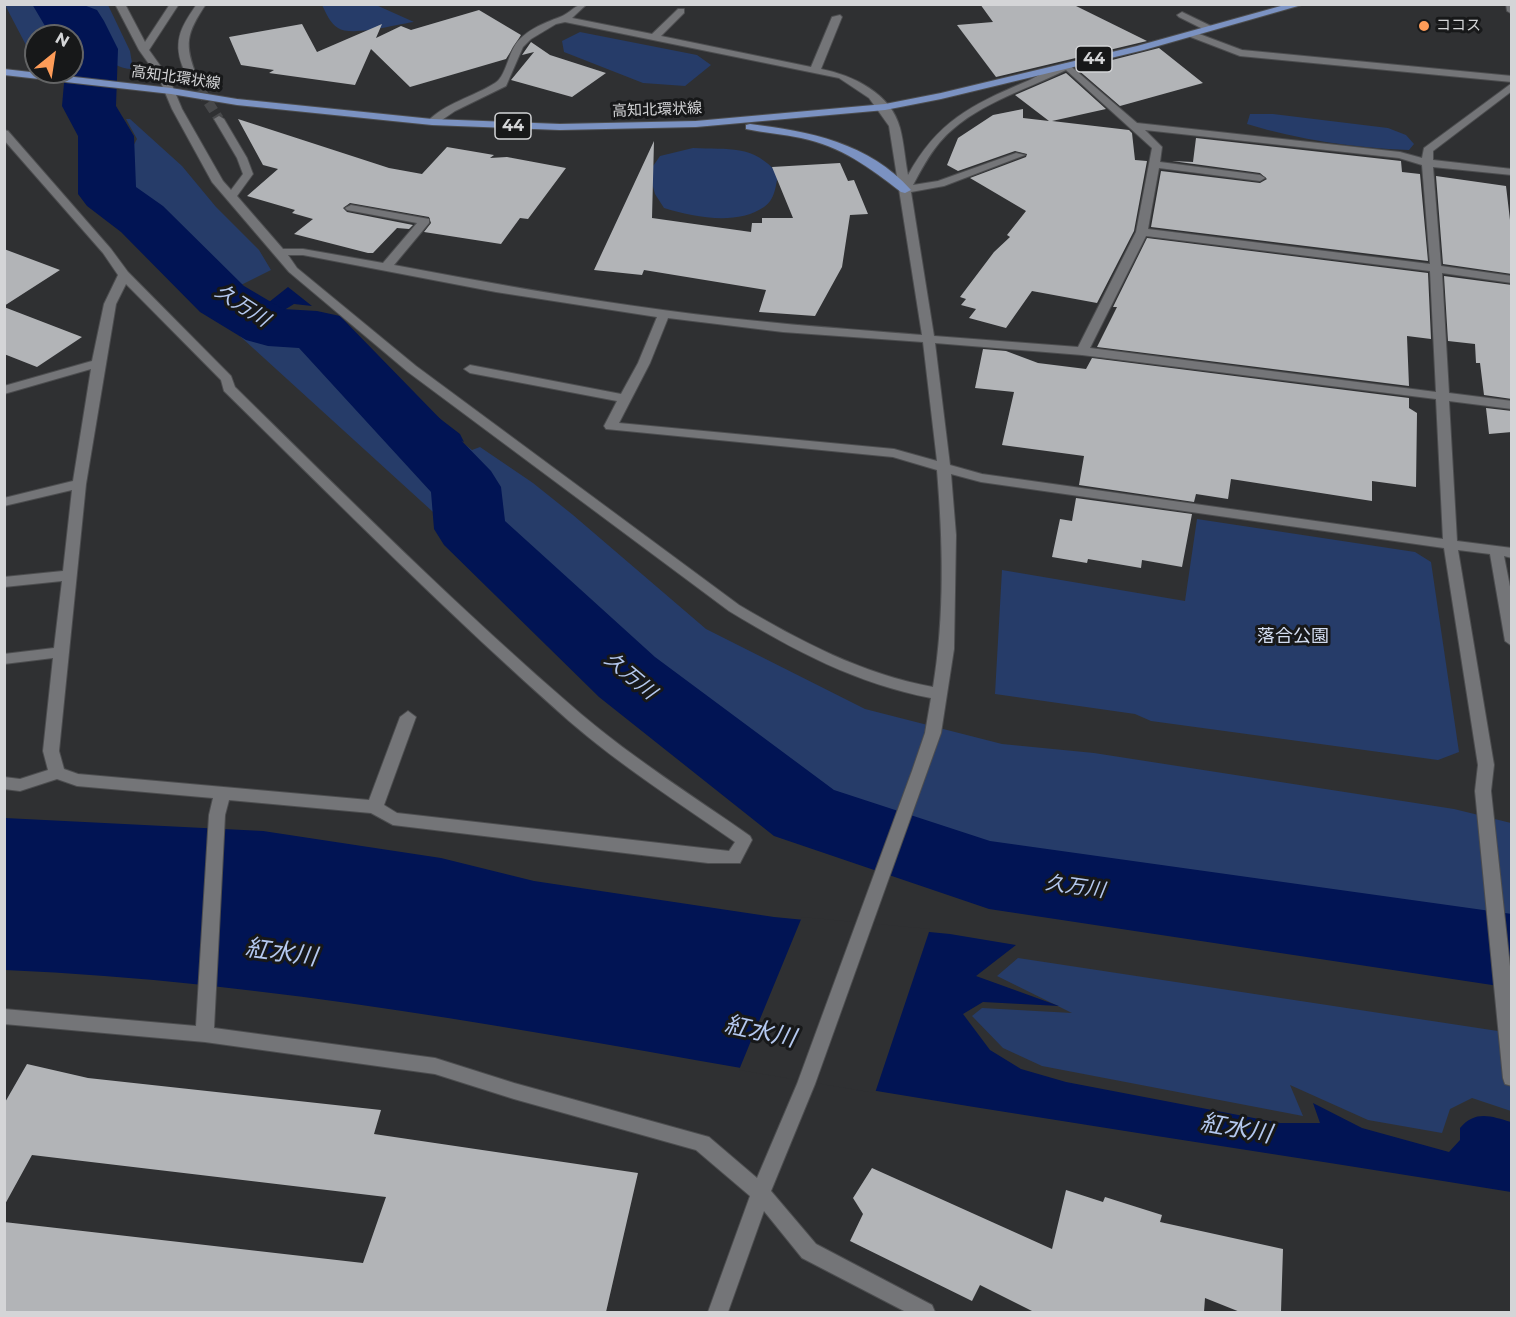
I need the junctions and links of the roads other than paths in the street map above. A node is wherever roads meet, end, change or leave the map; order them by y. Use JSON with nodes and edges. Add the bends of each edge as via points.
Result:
{"nodes":[{"id":1,"x":120,"y":4,"type":"edge"},
{"id":2,"x":175,"y":4,"type":"edge"},
{"id":3,"x":202,"y":4,"type":"edge"},
{"id":4,"x":583,"y":4,"type":"edge"},
{"id":5,"x":1301,"y":4,"type":"edge"},
{"id":6,"x":1511,"y":4,"type":"edge"},
{"id":7,"x":681,"y":11,"type":"dead end"},
{"id":8,"x":1512,"y":11,"type":"edge"},
{"id":9,"x":1182,"y":15,"type":"dead end"},
{"id":10,"x":837,"y":17,"type":"dead end"},
{"id":11,"x":565,"y":19,"type":"junction"},
{"id":12,"x":1210,"y":29,"type":"junction"},
{"id":13,"x":1191,"y":34,"type":"junction"},
{"id":14,"x":653,"y":38,"type":"junction"},
{"id":15,"x":144,"y":50,"type":"junction"},
{"id":16,"x":1067,"y":66,"type":"junction"},
{"id":17,"x":815,"y":70,"type":"junction"},
{"id":18,"x":4,"y":72,"type":"edge"},
{"id":19,"x":192,"y":77,"type":"tunnel mouth"},
{"id":20,"x":1512,"y":79,"type":"edge"},
{"id":21,"x":1512,"y":86,"type":"edge"},
{"id":22,"x":171,"y":91,"type":"junction"},
{"id":23,"x":885,"y":107,"type":"junction"},
{"id":24,"x":219,"y":118,"type":"tunnel mouth"},
{"id":25,"x":432,"y":122,"type":"junction"},
{"id":26,"x":696,"y":124,"type":"junction"},
{"id":27,"x":1134,"y":126,"type":"junction"},
{"id":28,"x":4,"y":133,"type":"edge"},
{"id":29,"x":1020,"y":155,"type":"dead end"},
{"id":30,"x":1427,"y":163,"type":"junction"},
{"id":31,"x":1154,"y":165,"type":"junction"},
{"id":32,"x":1512,"y":172,"type":"edge"},
{"id":33,"x":1260,"y":178,"type":"dead end"},
{"id":34,"x":905,"y":190,"type":"junction"},
{"id":35,"x":230,"y":196,"type":"junction"},
{"id":36,"x":351,"y":208,"type":"dead end"},
{"id":37,"x":1142,"y":232,"type":"junction"},
{"id":38,"x":280,"y":252,"type":"junction"},
{"id":39,"x":386,"y":267,"type":"junction"},
{"id":40,"x":1436,"y":270,"type":"junction"},
{"id":41,"x":123,"y":275,"type":"junction"},
{"id":42,"x":1512,"y":280,"type":"edge"},
{"id":43,"x":664,"y":314,"type":"junction"},
{"id":44,"x":928,"y":338,"type":"junction"},
{"id":45,"x":1082,"y":351,"type":"junction"},
{"id":46,"x":98,"y":363,"type":"junction"},
{"id":47,"x":470,"y":369,"type":"dead end"},
{"id":48,"x":4,"y":376,"type":"edge"},
{"id":49,"x":23,"y":385,"type":"junction"},
{"id":50,"x":4,"y":390,"type":"edge"},
{"id":51,"x":1441,"y":396,"type":"junction"},
{"id":52,"x":625,"y":399,"type":"junction"},
{"id":53,"x":1512,"y":405,"type":"edge"},
{"id":54,"x":944,"y":467,"type":"junction"},
{"id":55,"x":79,"y":484,"type":"junction"},
{"id":56,"x":4,"y":502,"type":"edge"},
{"id":57,"x":1450,"y":544,"type":"junction"},
{"id":58,"x":1496,"y":551,"type":"junction"},
{"id":59,"x":1512,"y":553,"type":"edge"},
{"id":60,"x":70,"y":574,"type":"junction"},
{"id":61,"x":4,"y":582,"type":"edge"},
{"id":62,"x":1512,"y":641,"type":"edge"},
{"id":63,"x":60,"y":652,"type":"junction"},
{"id":64,"x":4,"y":659,"type":"edge"},
{"id":65,"x":939,"y":698,"type":"junction"},
{"id":66,"x":408,"y":717,"type":"dead end"},
{"id":67,"x":57,"y":773,"type":"junction"},
{"id":68,"x":4,"y":783,"type":"edge"},
{"id":69,"x":222,"y":794,"type":"junction"},
{"id":70,"x":375,"y":807,"type":"junction"},
{"id":71,"x":4,"y":1016,"type":"edge"},
{"id":72,"x":205,"y":1034,"type":"junction"},
{"id":73,"x":1512,"y":1078,"type":"edge"},
{"id":74,"x":761,"y":1193,"type":"junction"},
{"id":75,"x":718,"y":1312,"type":"edge"},
{"id":76,"x":925,"y":1312,"type":"edge"}],
"edges":[{"from":1,"to":15,"type":"street"},
{"from":2,"to":15,"type":"street"},
{"from":3,"to":19,"type":"street","via":[[185,27],[181,50]]},
{"from":4,"to":11,"type":"street"},
{"from":5,"to":12,"type":"main road","name":"高知北環状線","number":"44"},
{"from":6,"to":8,"type":"street"},
{"from":7,"to":14,"type":"street"},
{"from":9,"to":12,"type":"street"},
{"from":10,"to":17,"type":"street"},
{"from":11,"to":14,"type":"street"},
{"from":11,"to":25,"type":"street","via":[[543,28],[519,46],[502,84]]},
{"from":12,"to":13,"type":"main road","name":"高知北環状線","number":"44"},
{"from":13,"to":16,"type":"main road","name":"高知北環状線","number":"44"},
{"from":13,"to":20,"type":"street","via":[[1240,52]]},
{"from":14,"to":17,"type":"street"},
{"from":15,"to":22,"type":"street"},
{"from":16,"to":23,"type":"main road","name":"高知北環状線","number":"44"},
{"from":16,"to":27,"type":"street"},
{"from":16,"to":34,"type":"street","via":[[960,116],[927,150]]},
{"from":17,"to":23,"type":"street","via":[[842,76],[872,93]]},
{"from":18,"to":22,"type":"main road","name":"高知北環状線","number":"44"},
{"from":21,"to":30,"type":"street","via":[[1428,150]]},
{"from":22,"to":25,"type":"main road","name":"高知北環状線","number":"44","via":[[237,102]]},
{"from":22,"to":35,"type":"street","via":[[216,179]]},
{"from":23,"to":26,"type":"main road","name":"高知北環状線","number":"44"},
{"from":23,"to":34,"type":"street","via":[[894,126]]},
{"from":24,"to":35,"type":"street","via":[[248,174]]},
{"from":25,"to":26,"type":"main road","name":"高知北環状線","number":"44","via":[[560,127]]},
{"from":26,"to":34,"type":"main road","via":[[788,132],[829,142],[853,152]]},
{"from":27,"to":30,"type":"street","via":[[1400,154]]},
{"from":27,"to":31,"type":"street","via":[[1157,147]]},
{"from":28,"to":41,"type":"street","via":[[107,251]]},
{"from":29,"to":34,"type":"street","via":[[940,184]]},
{"from":30,"to":32,"type":"street"},
{"from":30,"to":40,"type":"street"},
{"from":31,"to":33,"type":"street"},
{"from":31,"to":37,"type":"street"},
{"from":34,"to":44,"type":"street"},
{"from":35,"to":38,"type":"street"},
{"from":36,"to":39,"type":"street","via":[[425,221]]},
{"from":37,"to":40,"type":"street"},
{"from":37,"to":45,"type":"street"},
{"from":38,"to":39,"type":"street","via":[[303,252]]},
{"from":38,"to":65,"type":"street","via":[[293,270],[412,369],[734,608],[832,660]]},
{"from":39,"to":43,"type":"street"},
{"from":40,"to":42,"type":"street"},
{"from":40,"to":51,"type":"street"},
{"from":41,"to":46,"type":"street","via":[[110,304]]},
{"from":41,"to":70,"type":"street","via":[[227,379],[229,388],[530,677],[628,759],[744,840],[734,858],[708,857],[393,819]]},
{"from":43,"to":44,"type":"street","via":[[783,328]]},
{"from":43,"to":52,"type":"street"},
{"from":44,"to":45,"type":"street"},
{"from":44,"to":54,"type":"street"},
{"from":45,"to":51,"type":"street"},
{"from":46,"to":49,"type":"street"},
{"from":46,"to":55,"type":"street"},
{"from":47,"to":52,"type":"street"},
{"from":48,"to":49,"type":"street"},
{"from":49,"to":50,"type":"street"},
{"from":51,"to":53,"type":"street"},
{"from":51,"to":57,"type":"street"},
{"from":52,"to":54,"type":"street","via":[[611,426],[894,453]]},
{"from":54,"to":57,"type":"street","via":[[981,478]]},
{"from":54,"to":65,"type":"street","via":[[949,604]]},
{"from":55,"to":56,"type":"street"},
{"from":55,"to":60,"type":"street"},
{"from":57,"to":58,"type":"street"},
{"from":57,"to":73,"type":"street","via":[[1486,765],[1483,791]]},
{"from":58,"to":59,"type":"street"},
{"from":58,"to":62,"type":"street"},
{"from":60,"to":61,"type":"street"},
{"from":60,"to":63,"type":"street"},
{"from":63,"to":64,"type":"street"},
{"from":63,"to":67,"type":"street","via":[[51,750]]},
{"from":65,"to":74,"type":"street","via":[[933,733],[920,771],[806,1084]]},
{"from":66,"to":70,"type":"street"},
{"from":67,"to":68,"type":"street","via":[[20,784]]},
{"from":67,"to":69,"type":"street","via":[[77,780]]},
{"from":69,"to":70,"type":"street"},
{"from":69,"to":72,"type":"street","via":[[217,816]]},
{"from":71,"to":72,"type":"street"},
{"from":72,"to":74,"type":"street","via":[[435,1065],[702,1143]]},
{"from":74,"to":75,"type":"street"},
{"from":74,"to":76,"type":"street","via":[[808,1251]]}]}
